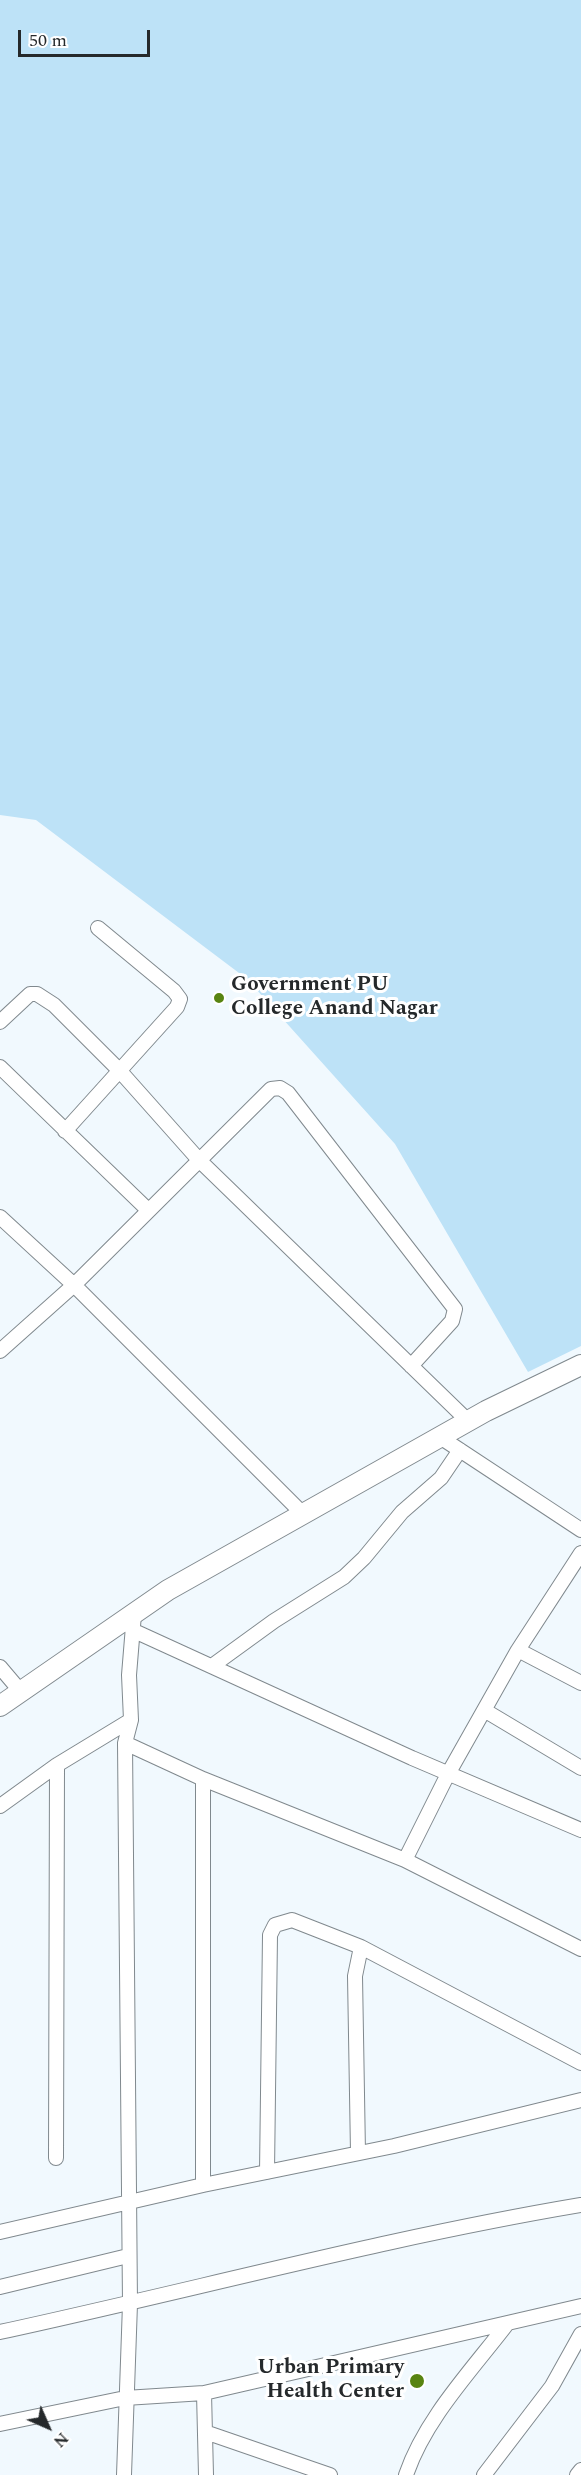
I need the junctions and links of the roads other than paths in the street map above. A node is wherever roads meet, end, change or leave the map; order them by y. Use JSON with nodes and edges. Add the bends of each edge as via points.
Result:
{"nodes":[{"id":1,"x":98,"y":928,"type":"dead end"},
{"id":2,"x":0,"y":1022,"type":"edge"},
{"id":3,"x":0,"y":1067,"type":"edge"},
{"id":4,"x":118,"y":1070,"type":"junction"},
{"id":5,"x":65,"y":1131,"type":"junction"},
{"id":6,"x":199,"y":1160,"type":"junction"},
{"id":7,"x":148,"y":1210,"type":"junction"},
{"id":8,"x":0,"y":1217,"type":"edge"},
{"id":9,"x":74,"y":1285,"type":"junction"},
{"id":10,"x":0,"y":1351,"type":"edge"},
{"id":11,"x":581,"y":1365,"type":"edge"},
{"id":12,"x":411,"y":1366,"type":"junction"},
{"id":13,"x":468,"y":1421,"type":"junction"},
{"id":14,"x":440,"y":1437,"type":"junction"},
{"id":15,"x":460,"y":1450,"type":"junction"},
{"id":16,"x":303,"y":1514,"type":"junction"},
{"id":17,"x":581,"y":1530,"type":"edge"},
{"id":18,"x":581,"y":1553,"type":"edge"},
{"id":19,"x":133,"y":1622,"type":"junction"},
{"id":20,"x":518,"y":1650,"type":"junction"},
{"id":21,"x":212,"y":1666,"type":"junction"},
{"id":22,"x":0,"y":1667,"type":"edge"},
{"id":23,"x":581,"y":1683,"type":"edge"},
{"id":24,"x":22,"y":1693,"type":"junction"},
{"id":25,"x":0,"y":1706,"type":"edge"},
{"id":26,"x":484,"y":1710,"type":"junction"},
{"id":27,"x":131,"y":1720,"type":"junction"},
{"id":28,"x":125,"y":1743,"type":"junction"},
{"id":29,"x":57,"y":1765,"type":"junction"},
{"id":30,"x":581,"y":1768,"type":"edge"},
{"id":31,"x":448,"y":1774,"type":"junction"},
{"id":32,"x":203,"y":1779,"type":"junction"},
{"id":33,"x":0,"y":1806,"type":"edge"},
{"id":34,"x":581,"y":1830,"type":"edge"},
{"id":35,"x":405,"y":1860,"type":"junction"},
{"id":36,"x":361,"y":1947,"type":"junction"},
{"id":37,"x":581,"y":1948,"type":"edge"},
{"id":38,"x":581,"y":2063,"type":"edge"},
{"id":39,"x":581,"y":2100,"type":"edge"},
{"id":40,"x":358,"y":2153,"type":"junction"},
{"id":41,"x":56,"y":2158,"type":"dead end"},
{"id":42,"x":267,"y":2172,"type":"junction"},
{"id":43,"x":202,"y":2185,"type":"junction"},
{"id":44,"x":128,"y":2203,"type":"junction"},
{"id":45,"x":581,"y":2205,"type":"edge"},
{"id":46,"x":0,"y":2232,"type":"edge"},
{"id":47,"x":128,"y":2256,"type":"junction"},
{"id":48,"x":0,"y":2287,"type":"edge"},
{"id":49,"x":130,"y":2304,"type":"junction"},
{"id":50,"x":581,"y":2306,"type":"edge"},
{"id":51,"x":507,"y":2324,"type":"junction"},
{"id":52,"x":0,"y":2332,"type":"edge"},
{"id":53,"x":581,"y":2334,"type":"edge"},
{"id":54,"x":204,"y":2393,"type":"junction"},
{"id":55,"x":125,"y":2398,"type":"junction"},
{"id":56,"x":0,"y":2424,"type":"edge"},
{"id":57,"x":205,"y":2432,"type":"junction"},
{"id":58,"x":581,"y":2470,"type":"edge"},
{"id":59,"x":124,"y":2475,"type":"edge"},
{"id":60,"x":206,"y":2475,"type":"edge"},
{"id":61,"x":330,"y":2475,"type":"edge"},
{"id":62,"x":406,"y":2475,"type":"edge"},
{"id":63,"x":484,"y":2475,"type":"edge"},
{"id":64,"x":577,"y":2475,"type":"edge"}],
"edges":[{"from":1,"to":4,"type":"street","via":[[180,999],[177,1007]]},
{"from":2,"to":4,"type":"street","via":[[30,994],[37,994],[54,1005]]},
{"from":3,"to":5,"type":"street"},
{"from":4,"to":5,"type":"street"},
{"from":4,"to":6,"type":"street"},
{"from":5,"to":7,"type":"street"},
{"from":6,"to":7,"type":"street"},
{"from":6,"to":12,"type":"street"},
{"from":6,"to":12,"type":"street","via":[[271,1089],[280,1088],[288,1093],[455,1309],[455,1318]]},
{"from":7,"to":9,"type":"street"},
{"from":8,"to":9,"type":"street"},
{"from":9,"to":10,"type":"street"},
{"from":9,"to":16,"type":"street"},
{"from":11,"to":13,"type":"street"},
{"from":12,"to":13,"type":"street"},
{"from":13,"to":14,"type":"street"},
{"from":14,"to":15,"type":"street"},
{"from":14,"to":16,"type":"street"},
{"from":15,"to":17,"type":"street"},
{"from":15,"to":21,"type":"street","via":[[441,1478],[402,1512],[344,1577]]},
{"from":16,"to":19,"type":"street","via":[[168,1590]]},
{"from":18,"to":20,"type":"street"},
{"from":19,"to":21,"type":"street"},
{"from":19,"to":24,"type":"street"},
{"from":19,"to":27,"type":"street"},
{"from":20,"to":23,"type":"street"},
{"from":20,"to":26,"type":"street"},
{"from":21,"to":31,"type":"street"},
{"from":22,"to":24,"type":"street"},
{"from":24,"to":25,"type":"street"},
{"from":26,"to":30,"type":"street"},
{"from":26,"to":31,"type":"street"},
{"from":27,"to":28,"type":"street"},
{"from":27,"to":29,"type":"street"},
{"from":28,"to":32,"type":"street"},
{"from":28,"to":44,"type":"street"},
{"from":29,"to":33,"type":"street"},
{"from":29,"to":41,"type":"street"},
{"from":31,"to":34,"type":"street"},
{"from":31,"to":35,"type":"street"},
{"from":32,"to":35,"type":"street"},
{"from":32,"to":43,"type":"street"},
{"from":35,"to":37,"type":"street"},
{"from":36,"to":38,"type":"street"},
{"from":36,"to":40,"type":"street","via":[[355,1976]]},
{"from":36,"to":42,"type":"street","via":[[292,1920],[271,1929]]},
{"from":39,"to":40,"type":"street"},
{"from":40,"to":42,"type":"street"},
{"from":42,"to":43,"type":"street"},
{"from":43,"to":44,"type":"street"},
{"from":44,"to":46,"type":"street"},
{"from":44,"to":47,"type":"street"},
{"from":45,"to":49,"type":"street","via":[[474,2223]]},
{"from":47,"to":48,"type":"street"},
{"from":47,"to":49,"type":"street"},
{"from":49,"to":52,"type":"street"},
{"from":49,"to":55,"type":"street"},
{"from":50,"to":51,"type":"street"},
{"from":51,"to":54,"type":"street"},
{"from":51,"to":62,"type":"street","via":[[414,2450]]},
{"from":53,"to":63,"type":"street","via":[[552,2386]]},
{"from":54,"to":55,"type":"street"},
{"from":54,"to":57,"type":"street"},
{"from":55,"to":56,"type":"street"},
{"from":55,"to":59,"type":"street"},
{"from":57,"to":60,"type":"street"},
{"from":57,"to":61,"type":"street"},
{"from":58,"to":64,"type":"street"}]}
